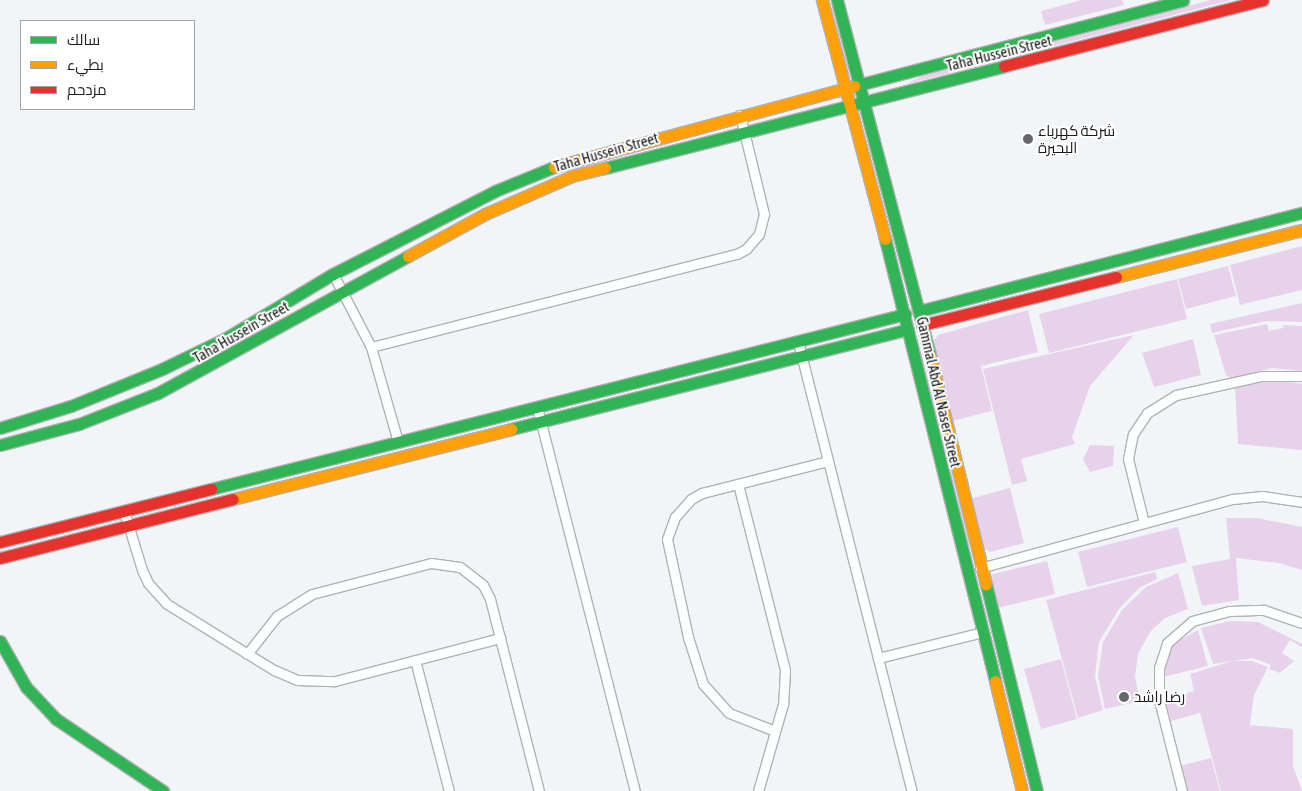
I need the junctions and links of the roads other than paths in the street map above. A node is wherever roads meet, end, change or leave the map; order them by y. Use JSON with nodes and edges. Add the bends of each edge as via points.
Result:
{"nodes":[{"id":1,"x":822,"y":0,"type":"edge"},
{"id":2,"x":838,"y":0,"type":"edge"},
{"id":3,"x":1183,"y":0,"type":"edge"},
{"id":4,"x":1263,"y":0,"type":"edge"},
{"id":5,"x":850,"y":48,"type":"junction"},
{"id":6,"x":837,"y":52,"type":"junction"},
{"id":7,"x":859,"y":84,"type":"junction"},
{"id":8,"x":846,"y":87,"type":"junction"},
{"id":9,"x":865,"y":102,"type":"junction"},
{"id":10,"x":851,"y":105,"type":"junction"},
{"id":11,"x":740,"y":115,"type":"junction"},
{"id":12,"x":744,"y":131,"type":"junction"},
{"id":13,"x":884,"y":178,"type":"junction"},
{"id":14,"x":870,"y":181,"type":"junction"},
{"id":15,"x":1302,"y":213,"type":"edge"},
{"id":16,"x":1302,"y":230,"type":"edge"},
{"id":17,"x":333,"y":274,"type":"junction"},
{"id":18,"x":343,"y":290,"type":"junction"},
{"id":19,"x":918,"y":311,"type":"junction"},
{"id":20,"x":905,"y":314,"type":"junction"},
{"id":21,"x":922,"y":326,"type":"junction"},
{"id":22,"x":908,"y":329,"type":"junction"},
{"id":23,"x":798,"y":342,"type":"junction"},
{"id":24,"x":372,"y":347,"type":"junction"},
{"id":25,"x":802,"y":357,"type":"junction"},
{"id":26,"x":1302,"y":376,"type":"edge"},
{"id":27,"x":537,"y":407,"type":"junction"},
{"id":28,"x":541,"y":423,"type":"junction"},
{"id":29,"x":0,"y":428,"type":"edge"},
{"id":30,"x":398,"y":442,"type":"junction"},
{"id":31,"x":0,"y":445,"type":"edge"},
{"id":32,"x":952,"y":450,"type":"junction"},
{"id":33,"x":938,"y":454,"type":"junction"},
{"id":34,"x":828,"y":461,"type":"junction"},
{"id":35,"x":957,"y":471,"type":"junction"},
{"id":36,"x":943,"y":475,"type":"junction"},
{"id":37,"x":738,"y":484,"type":"junction"},
{"id":38,"x":1302,"y":502,"type":"edge"},
{"id":39,"x":124,"y":511,"type":"junction"},
{"id":40,"x":1144,"y":523,"type":"junction"},
{"id":41,"x":129,"y":526,"type":"junction"},
{"id":42,"x":0,"y":542,"type":"edge"},
{"id":43,"x":0,"y":558,"type":"edge"},
{"id":44,"x":980,"y":568,"type":"junction"},
{"id":45,"x":1302,"y":623,"type":"edge"},
{"id":46,"x":982,"y":632,"type":"junction"},
{"id":47,"x":500,"y":638,"type":"junction"},
{"id":48,"x":0,"y":641,"type":"edge"},
{"id":49,"x":247,"y":654,"type":"junction"},
{"id":50,"x":878,"y":658,"type":"junction"},
{"id":51,"x":415,"y":660,"type":"junction"},
{"id":52,"x":775,"y":731,"type":"junction"},
{"id":53,"x":163,"y":791,"type":"edge"},
{"id":54,"x":448,"y":791,"type":"edge"},
{"id":55,"x":539,"y":791,"type":"edge"},
{"id":56,"x":635,"y":791,"type":"edge"},
{"id":57,"x":758,"y":791,"type":"edge"},
{"id":58,"x":912,"y":791,"type":"edge"},
{"id":59,"x":1022,"y":791,"type":"edge"},
{"id":60,"x":1037,"y":791,"type":"edge"},
{"id":61,"x":1182,"y":791,"type":"edge"}],
"edges":[{"from":1,"to":6,"type":"main road","name":"Gammal Abd Al Naser Street"},
{"from":2,"to":5,"type":"main road","name":"Gammal Abd Al Naser Street"},
{"from":3,"to":7,"type":"main road","name":"Taha Hussein Street"},
{"from":4,"to":9,"type":"main road","name":"Taha Hussein Street"},
{"from":5,"to":6,"type":"main road"},
{"from":5,"to":7,"type":"main road","name":"Gammal Abd Al Naser Street"},
{"from":6,"to":8,"type":"main road","name":"Gammal Abd Al Naser Street"},
{"from":7,"to":8,"type":"main road","name":"Taha Hussein Street"},
{"from":7,"to":9,"type":"main road","name":"Gammal Abd Al Naser Street"},
{"from":8,"to":10,"type":"main road","name":"Gammal Abd Al Naser Street"},
{"from":8,"to":11,"type":"main road","name":"Taha Hussein Street"},
{"from":9,"to":10,"type":"main road","name":"Taha Hussein Street"},
{"from":9,"to":13,"type":"main road","name":"Gammal Abd Al Naser Street"},
{"from":10,"to":12,"type":"main road","name":"Taha Hussein Street"},
{"from":10,"to":14,"type":"main road","name":"Gammal Abd Al Naser Street"},
{"from":11,"to":12,"type":"street"},
{"from":11,"to":17,"type":"main road","name":"Taha Hussein Street","via":[[602,150],[548,168],[495,191]]},
{"from":12,"to":18,"type":"main road","name":"Taha Hussein Street","via":[[609,165],[537,190]]},
{"from":12,"to":24,"type":"street","via":[[764,214],[759,234],[746,249],[737,254]]},
{"from":13,"to":14,"type":"main road"},
{"from":13,"to":19,"type":"main road","name":"Gammal Abd Al Naser Street"},
{"from":14,"to":20,"type":"main road","name":"Gammal Abd Al Naser Street"},
{"from":15,"to":19,"type":"main road"},
{"from":16,"to":21,"type":"main road"},
{"from":17,"to":18,"type":"street"},
{"from":17,"to":29,"type":"main road","name":"Taha Hussein Street","via":[[228,336],[162,369],[72,406]]},
{"from":18,"to":24,"type":"street"},
{"from":18,"to":31,"type":"main road","name":"Taha Hussein Street","via":[[212,366],[158,393],[79,424]]},
{"from":19,"to":21,"type":"main road","name":"Gammal Abd Al Naser Street"},
{"from":20,"to":22,"type":"main road","name":"Gammal Abd Al Naser Street"},
{"from":20,"to":23,"type":"main road"},
{"from":21,"to":32,"type":"main road","name":"Gammal Abd Al Naser Street"},
{"from":22,"to":25,"type":"main road"},
{"from":22,"to":33,"type":"main road","name":"Gammal Abd Al Naser Street"},
{"from":23,"to":25,"type":"street"},
{"from":23,"to":27,"type":"main road"},
{"from":24,"to":30,"type":"street"},
{"from":25,"to":28,"type":"main road"},
{"from":25,"to":34,"type":"street"},
{"from":26,"to":40,"type":"street","via":[[1262,376],[1176,395],[1147,413],[1133,434],[1128,460]]},
{"from":27,"to":28,"type":"street"},
{"from":27,"to":30,"type":"main road"},
{"from":28,"to":41,"type":"main road"},
{"from":28,"to":56,"type":"street"},
{"from":30,"to":39,"type":"main road"},
{"from":32,"to":33,"type":"main road"},
{"from":32,"to":35,"type":"main road","name":"Gammal Abd Al Naser Street"},
{"from":33,"to":36,"type":"main road","name":"Gammal Abd Al Naser Street"},
{"from":34,"to":37,"type":"street"},
{"from":34,"to":50,"type":"street"},
{"from":35,"to":36,"type":"main road"},
{"from":35,"to":44,"type":"main road","name":"Gammal Abd Al Naser Street"},
{"from":36,"to":46,"type":"main road","name":"Gammal Abd Al Naser Street"},
{"from":37,"to":52,"type":"street","via":[[784,659],[785,693]]},
{"from":37,"to":52,"type":"street","via":[[702,494],[682,507],[670,528],[668,551],[697,672],[706,689],[729,712]]},
{"from":38,"to":40,"type":"street","via":[[1262,496],[1233,499]]},
{"from":39,"to":41,"type":"street"},
{"from":39,"to":42,"type":"main road"},
{"from":40,"to":44,"type":"street"},
{"from":41,"to":43,"type":"main road"},
{"from":41,"to":49,"type":"street","via":[[142,570],[156,594],[178,612]]},
{"from":44,"to":60,"type":"main road","name":"Gammal Abd Al Naser Street"},
{"from":45,"to":61,"type":"street","via":[[1264,610],[1224,612],[1192,621],[1167,643],[1158,668],[1160,700]]},
{"from":46,"to":50,"type":"street"},
{"from":46,"to":59,"type":"main road","name":"Gammal Abd Al Naser Street"},
{"from":47,"to":49,"type":"street","via":[[490,599],[478,580],[460,567],[431,563],[298,600],[277,616]]},
{"from":47,"to":51,"type":"street"},
{"from":47,"to":55,"type":"street"},
{"from":48,"to":53,"type":"main road","via":[[26,687],[56,719]]},
{"from":49,"to":51,"type":"street","via":[[285,676],[316,682],[335,681]]},
{"from":50,"to":58,"type":"street"},
{"from":51,"to":54,"type":"street"},
{"from":52,"to":57,"type":"street"}]}
